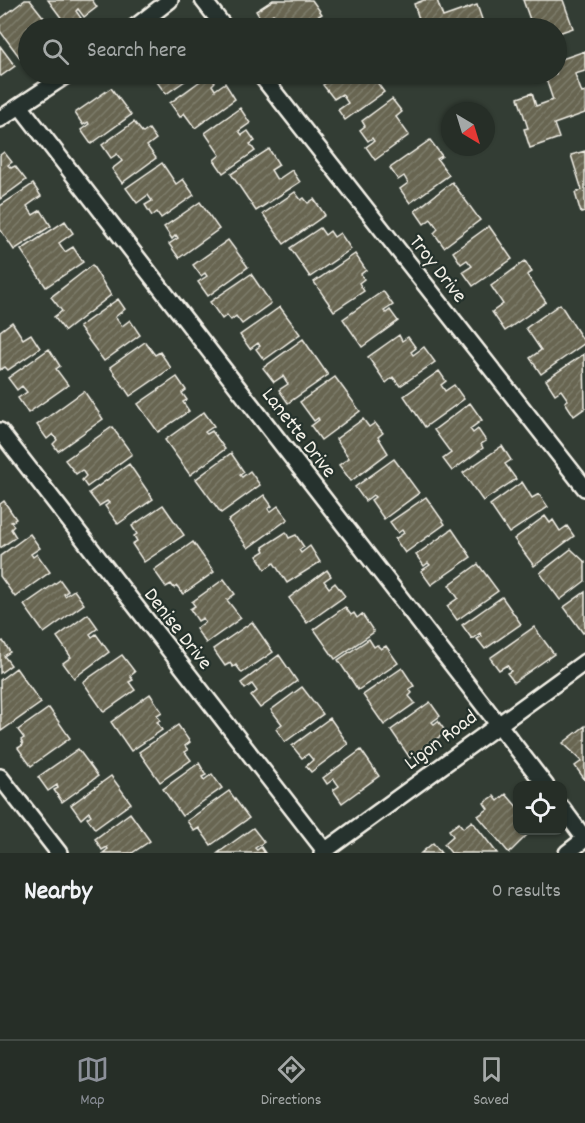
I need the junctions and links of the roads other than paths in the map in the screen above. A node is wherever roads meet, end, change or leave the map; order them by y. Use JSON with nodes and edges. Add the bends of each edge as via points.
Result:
{"nodes":[{"id":1,"x":170,"y":0,"type":"edge"},
{"id":2,"x":203,"y":0,"type":"edge"},
{"id":3,"x":148,"y":18,"type":"edge"},
{"id":4,"x":217,"y":18,"type":"edge"},
{"id":5,"x":53,"y":84,"type":"edge"},
{"id":6,"x":268,"y":84,"type":"edge"},
{"id":7,"x":20,"y":106,"type":"junction"},
{"id":8,"x":0,"y":118,"type":"edge"},
{"id":9,"x":0,"y":431,"type":"edge"},
{"id":10,"x":585,"y":488,"type":"edge"},
{"id":11,"x":585,"y":662,"type":"edge"},
{"id":12,"x":499,"y":722,"type":"junction"},
{"id":13,"x":0,"y":777,"type":"edge"},
{"id":14,"x":542,"y":781,"type":"edge"},
{"id":15,"x":567,"y":815,"type":"edge"},
{"id":16,"x":585,"y":839,"type":"edge"},
{"id":17,"x":323,"y":852,"type":"edge"},
{"id":18,"x":59,"y":853,"type":"edge"},
{"id":19,"x":567,"y":853,"type":"edge"}],
"edges":[{"from":1,"to":3,"type":"street"},
{"from":2,"to":4,"type":"street"},
{"from":5,"to":7,"type":"street"},
{"from":6,"to":10,"type":"street","name":"Troy Drive"},
{"from":7,"to":8,"type":"street"},
{"from":7,"to":12,"type":"street","name":"Lanette Drive"},
{"from":9,"to":17,"type":"street","name":"Denise Drive"},
{"from":11,"to":12,"type":"street","name":"Ligon Road"},
{"from":12,"to":14,"type":"street","name":"Lanette Drive"},
{"from":12,"to":17,"type":"street","name":"Ligon Road"},
{"from":13,"to":18,"type":"street"},
{"from":15,"to":16,"type":"street"},
{"from":16,"to":19,"type":"street"}]}
